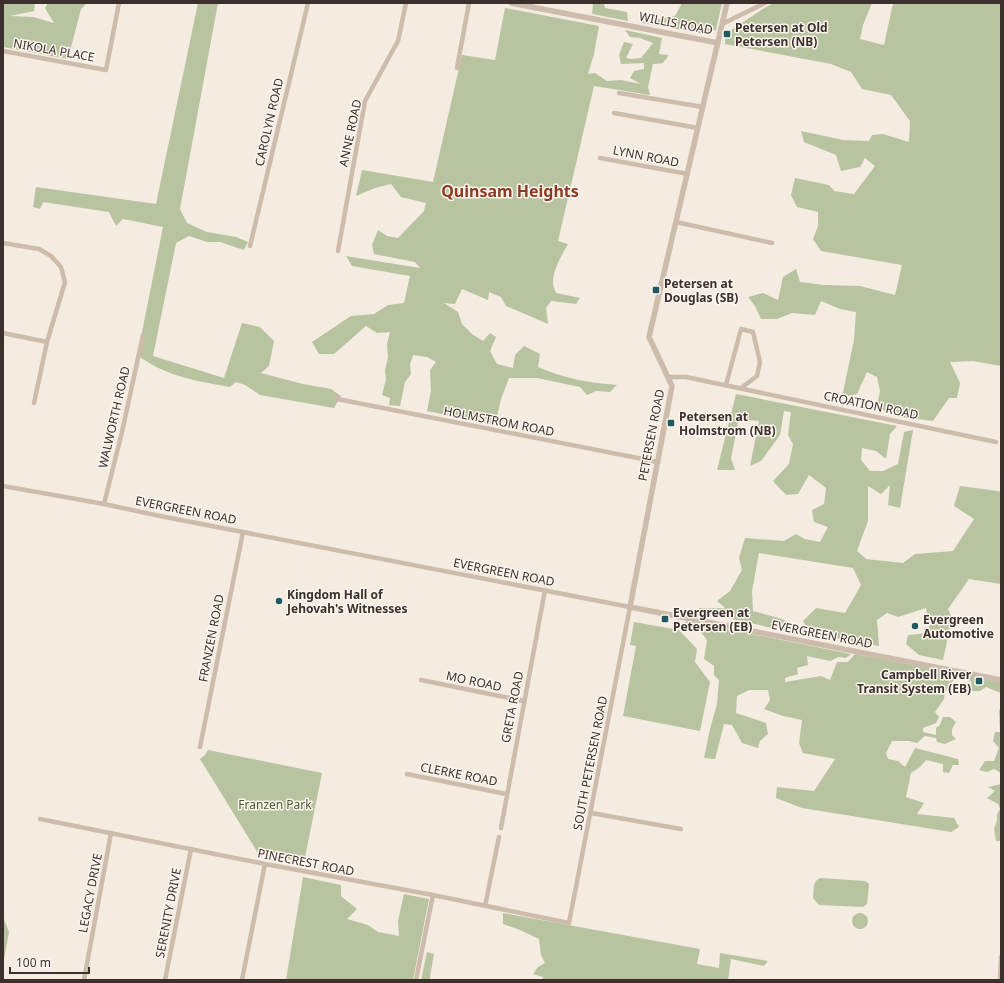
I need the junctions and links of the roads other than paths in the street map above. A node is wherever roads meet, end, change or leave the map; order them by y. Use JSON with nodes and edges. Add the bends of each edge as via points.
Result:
{"nodes":[{"id":1,"x":119,"y":3,"type":"edge"},
{"id":2,"x":308,"y":3,"type":"edge"},
{"id":3,"x":406,"y":3,"type":"edge"},
{"id":4,"x":469,"y":3,"type":"edge"},
{"id":5,"x":511,"y":3,"type":"edge"},
{"id":6,"x":727,"y":3,"type":"edge"},
{"id":7,"x":765,"y":3,"type":"edge"},
{"id":8,"x":722,"y":24,"type":"junction"},
{"id":9,"x":718,"y":42,"type":"junction"},
{"id":10,"x":3,"y":51,"type":"edge"},
{"id":11,"x":457,"y":68,"type":"dead end"},
{"id":12,"x":619,"y":93,"type":"dead end"},
{"id":13,"x":703,"y":107,"type":"junction"},
{"id":14,"x":614,"y":113,"type":"dead end"},
{"id":15,"x":698,"y":128,"type":"junction"},
{"id":16,"x":600,"y":158,"type":"dead end"},
{"id":17,"x":688,"y":174,"type":"junction"},
{"id":18,"x":676,"y":222,"type":"junction"},
{"id":19,"x":3,"y":243,"type":"edge"},
{"id":20,"x":772,"y":243,"type":"dead end"},
{"id":21,"x":250,"y":246,"type":"dead end"},
{"id":22,"x":338,"y":251,"type":"dead end"},
{"id":23,"x":3,"y":333,"type":"edge"},
{"id":24,"x":143,"y":335,"type":"dead end"},
{"id":25,"x":47,"y":342,"type":"junction"},
{"id":26,"x":668,"y":377,"type":"junction"},
{"id":27,"x":726,"y":386,"type":"junction"},
{"id":28,"x":741,"y":388,"type":"junction"},
{"id":29,"x":338,"y":400,"type":"dead end"},
{"id":30,"x":34,"y":403,"type":"dead end"},
{"id":31,"x":996,"y":442,"type":"dead end"},
{"id":32,"x":658,"y":462,"type":"junction"},
{"id":33,"x":3,"y":486,"type":"edge"},
{"id":34,"x":104,"y":504,"type":"junction"},
{"id":35,"x":243,"y":532,"type":"junction"},
{"id":36,"x":545,"y":590,"type":"junction"},
{"id":37,"x":630,"y":608,"type":"junction"},
{"id":38,"x":421,"y":680,"type":"dead end"},
{"id":39,"x":1001,"y":680,"type":"edge"},
{"id":40,"x":524,"y":701,"type":"junction"},
{"id":41,"x":200,"y":747,"type":"dead end"},
{"id":42,"x":407,"y":774,"type":"dead end"},
{"id":43,"x":506,"y":794,"type":"junction"},
{"id":44,"x":591,"y":813,"type":"junction"},
{"id":45,"x":40,"y":819,"type":"dead end"},
{"id":46,"x":501,"y":828,"type":"dead end"},
{"id":47,"x":680,"y":829,"type":"dead end"},
{"id":48,"x":111,"y":833,"type":"junction"},
{"id":49,"x":499,"y":837,"type":"dead end"},
{"id":50,"x":191,"y":850,"type":"junction"},
{"id":51,"x":265,"y":864,"type":"junction"},
{"id":52,"x":433,"y":895,"type":"junction"},
{"id":53,"x":485,"y":906,"type":"junction"},
{"id":54,"x":569,"y":923,"type":"joint"},
{"id":55,"x":1001,"y":957,"type":"edge"},
{"id":56,"x":84,"y":980,"type":"edge"},
{"id":57,"x":165,"y":980,"type":"edge"},
{"id":58,"x":242,"y":980,"type":"edge"},
{"id":59,"x":416,"y":980,"type":"edge"},
{"id":60,"x":1000,"y":980,"type":"edge"}],
"edges":[{"from":1,"to":10,"type":"street","name":"NIKOLA PLACE","via":[[106,70]]},
{"from":2,"to":21,"type":"street","name":"CAROLYN ROAD"},
{"from":3,"to":22,"type":"street","name":"ANNE ROAD","via":[[398,42],[365,102]]},
{"from":4,"to":11,"type":"street"},
{"from":5,"to":9,"type":"street","name":"WILLIS ROAD"},
{"from":6,"to":8,"type":"street","name":"PETERSEN ROAD"},
{"from":7,"to":8,"type":"street"},
{"from":8,"to":9,"type":"street","name":"PETERSEN ROAD"},
{"from":9,"to":13,"type":"street","name":"PETERSEN ROAD"},
{"from":12,"to":13,"type":"street"},
{"from":13,"to":15,"type":"street","name":"PETERSEN ROAD"},
{"from":14,"to":15,"type":"street"},
{"from":15,"to":17,"type":"street","name":"PETERSEN ROAD"},
{"from":16,"to":17,"type":"street","name":"LYNN ROAD"},
{"from":17,"to":18,"type":"street","name":"PETERSEN ROAD"},
{"from":18,"to":20,"type":"street"},
{"from":18,"to":26,"type":"street","name":"PETERSEN ROAD","via":[[649,337]]},
{"from":19,"to":25,"type":"street","via":[[39,249],[51,256],[61,267],[65,282]]},
{"from":23,"to":25,"type":"street"},
{"from":24,"to":34,"type":"street","name":"WALWORTH ROAD"},
{"from":25,"to":30,"type":"street"},
{"from":26,"to":27,"type":"street","name":"CROATION ROAD","via":[[686,377]]},
{"from":26,"to":32,"type":"street","name":"PETERSEN ROAD","via":[[672,386]]},
{"from":27,"to":28,"type":"street","name":"CROATION ROAD"},
{"from":27,"to":28,"type":"street","via":[[741,330],[753,332],[760,362],[757,376]]},
{"from":28,"to":31,"type":"street","name":"CROATION ROAD"},
{"from":29,"to":32,"type":"street","name":"HOLMSTROM ROAD"},
{"from":32,"to":37,"type":"street","name":"PETERSEN ROAD"},
{"from":33,"to":34,"type":"street","name":"EVERGREEN ROAD"},
{"from":34,"to":35,"type":"street","name":"EVERGREEN ROAD"},
{"from":35,"to":36,"type":"street","name":"EVERGREEN ROAD"},
{"from":35,"to":41,"type":"street","name":"FRANZEN ROAD"},
{"from":36,"to":37,"type":"street","name":"EVERGREEN ROAD"},
{"from":36,"to":40,"type":"street","name":"GRETA ROAD"},
{"from":37,"to":39,"type":"street","name":"EVERGREEN ROAD"},
{"from":37,"to":44,"type":"street","name":"SOUTH PETERSEN ROAD"},
{"from":38,"to":40,"type":"street","name":"MO ROAD"},
{"from":40,"to":43,"type":"street","name":"GRETA ROAD"},
{"from":42,"to":43,"type":"street","name":"CLERKE ROAD"},
{"from":43,"to":46,"type":"street","name":"GRETA ROAD"},
{"from":44,"to":47,"type":"street"},
{"from":44,"to":54,"type":"street","name":"SOUTH PETERSEN ROAD"},
{"from":45,"to":48,"type":"street","name":"PINECREST ROAD"},
{"from":48,"to":50,"type":"street","name":"PINECREST ROAD"},
{"from":48,"to":56,"type":"street","name":"LEGACY DRIVE"},
{"from":49,"to":53,"type":"street"},
{"from":50,"to":51,"type":"street","name":"PINECREST ROAD"},
{"from":50,"to":57,"type":"street","name":"SERENITY DRIVE"},
{"from":51,"to":52,"type":"street","name":"PINECREST ROAD"},
{"from":51,"to":58,"type":"street"},
{"from":52,"to":53,"type":"street","name":"PINECREST ROAD"},
{"from":52,"to":59,"type":"street"},
{"from":53,"to":54,"type":"street","name":"PINECREST ROAD"},
{"from":55,"to":60,"type":"street"}]}
